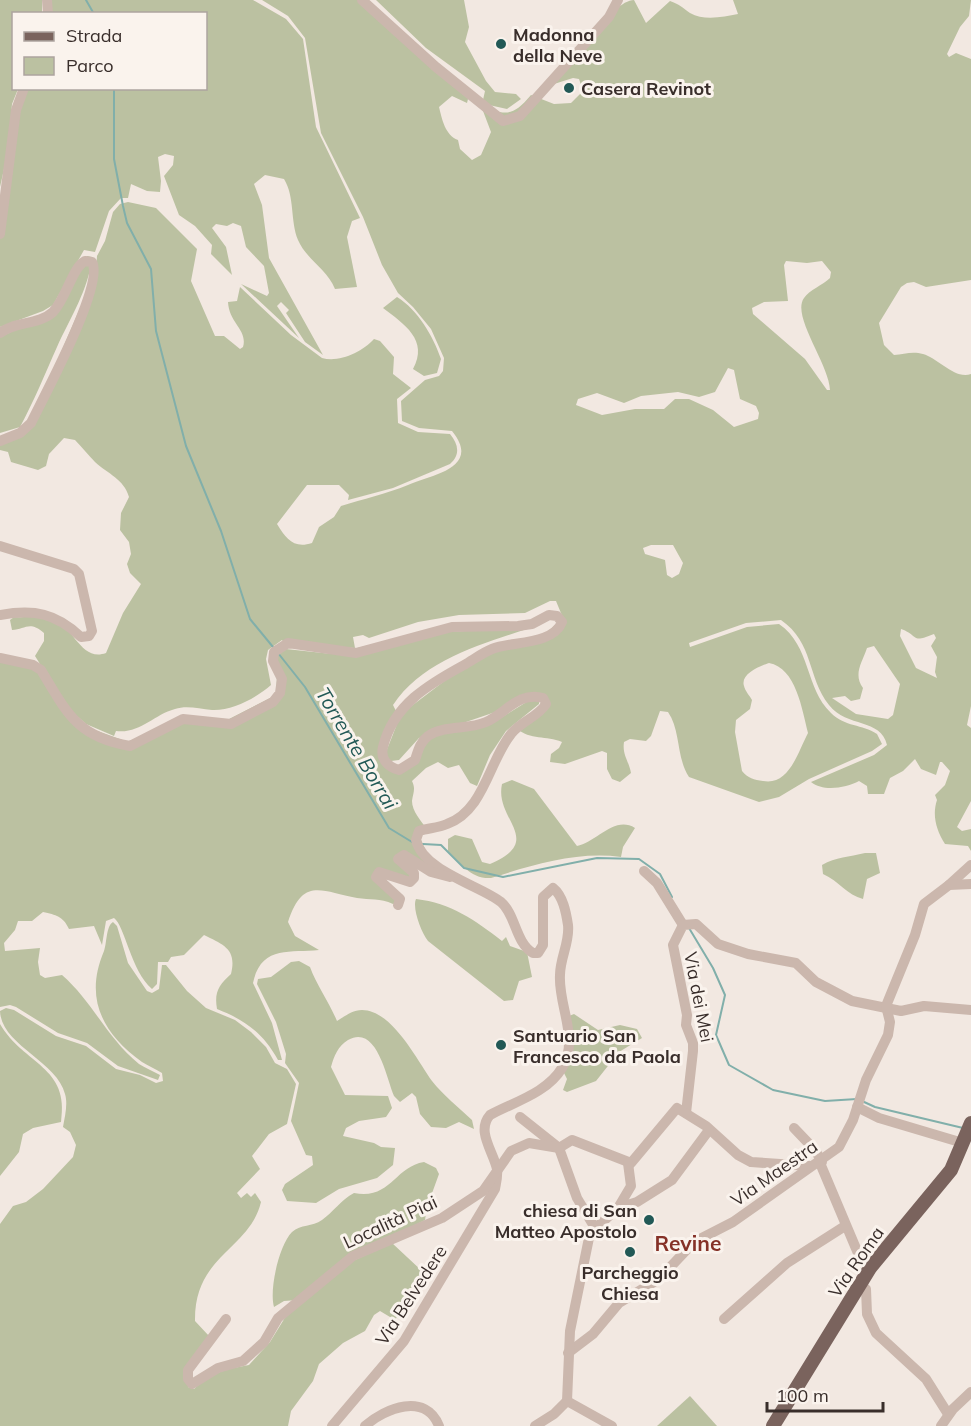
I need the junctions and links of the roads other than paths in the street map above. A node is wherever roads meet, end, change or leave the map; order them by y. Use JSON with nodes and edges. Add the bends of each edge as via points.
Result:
{"nodes":[{"id":1,"x":362,"y":0,"type":"edge"},
{"id":2,"x":618,"y":0,"type":"edge"},
{"id":3,"x":23,"y":90,"type":"edge"},
{"id":4,"x":0,"y":234,"type":"edge"},
{"id":5,"x":0,"y":333,"type":"edge"},
{"id":6,"x":0,"y":441,"type":"edge"},
{"id":7,"x":0,"y":546,"type":"edge"},
{"id":8,"x":0,"y":615,"type":"edge"},
{"id":9,"x":0,"y":658,"type":"edge"},
{"id":10,"x":971,"y":865,"type":"edge"},
{"id":11,"x":644,"y":871,"type":"dead end"},
{"id":12,"x":453,"y":878,"type":"junction"},
{"id":13,"x":971,"y":884,"type":"edge"},
{"id":14,"x":949,"y":885,"type":"junction"},
{"id":15,"x":398,"y":904,"type":"dead end"},
{"id":16,"x":685,"y":924,"type":"junction"},
{"id":17,"x":887,"y":1008,"type":"junction"},
{"id":18,"x":971,"y":1010,"type":"edge"},
{"id":19,"x":858,"y":1105,"type":"junction"},
{"id":20,"x":686,"y":1113,"type":"junction"},
{"id":21,"x":520,"y":1117,"type":"dead end"},
{"id":22,"x":794,"y":1128,"type":"dead end"},
{"id":23,"x":709,"y":1130,"type":"junction"},
{"id":24,"x":967,"y":1135,"type":"edge"},
{"id":25,"x":559,"y":1148,"type":"junction"},
{"id":26,"x":628,"y":1163,"type":"junction"},
{"id":27,"x":817,"y":1164,"type":"junction"},
{"id":28,"x":497,"y":1172,"type":"junction"},
{"id":29,"x":618,"y":1208,"type":"junction"},
{"id":30,"x":845,"y":1226,"type":"junction"},
{"id":31,"x":595,"y":1228,"type":"junction"},
{"id":32,"x":870,"y":1268,"type":"junction"},
{"id":33,"x":860,"y":1284,"type":"junction"},
{"id":34,"x":226,"y":1319,"type":"dead end"},
{"id":35,"x":724,"y":1319,"type":"dead end"},
{"id":36,"x":568,"y":1353,"type":"junction"},
{"id":37,"x":971,"y":1392,"type":"edge"},
{"id":38,"x":567,"y":1401,"type":"junction"},
{"id":39,"x":945,"y":1422,"type":"edge"},
{"id":40,"x":332,"y":1426,"type":"edge"},
{"id":41,"x":365,"y":1426,"type":"edge"},
{"id":42,"x":439,"y":1426,"type":"edge"},
{"id":43,"x":535,"y":1426,"type":"edge"},
{"id":44,"x":612,"y":1426,"type":"edge"},
{"id":45,"x":773,"y":1426,"type":"edge"}],
"edges":[{"from":1,"to":2,"type":"street","via":[[503,121],[520,116],[609,17]]},
{"from":3,"to":4,"type":"street","via":[[16,110]]},
{"from":5,"to":6,"type":"street","via":[[50,314],[61,303],[79,264],[92,262],[95,278],[85,309],[31,423],[20,433]]},
{"from":7,"to":8,"type":"street","via":[[75,569],[92,632],[81,637],[66,623],[45,615]]},
{"from":9,"to":12,"type":"street","via":[[41,670],[77,724],[94,737],[130,746],[183,720],[231,724],[273,702],[280,693],[282,679],[273,661],[274,652],[288,643],[356,653],[452,627],[519,626],[549,615],[557,616],[562,622],[554,634],[491,650],[411,697],[385,739],[382,752],[390,767],[399,770],[415,760],[422,741],[429,735],[475,726],[523,698],[543,698],[546,704],[512,733],[477,797],[462,814],[447,824],[419,831],[416,843]]},
{"from":10,"to":14,"type":"street","name":"Via Maestra"},
{"from":11,"to":16,"type":"street"},
{"from":12,"to":15,"type":"street","via":[[431,872],[404,855],[399,859],[401,864],[414,873],[410,882],[384,872],[376,877],[400,899]]},
{"from":12,"to":28,"type":"street","via":[[502,903],[524,945],[533,953],[538,953],[543,945],[542,907],[547,891],[553,888],[559,893],[568,927],[560,975],[569,1053],[550,1082],[485,1120],[484,1131]]},
{"from":13,"to":14,"type":"street"},
{"from":14,"to":17,"type":"street","name":"Via Maestra","via":[[925,902]]},
{"from":16,"to":17,"type":"street","via":[[696,924],[718,944],[796,963],[826,988],[852,1001]]},
{"from":16,"to":20,"type":"street","name":"Via dei Mei","via":[[673,945],[686,1025],[693,1043]]},
{"from":17,"to":18,"type":"street"},
{"from":17,"to":19,"type":"street","name":"Via Maestra","via":[[888,1035]]},
{"from":19,"to":24,"type":"street","via":[[879,1118]]},
{"from":19,"to":27,"type":"street","name":"Via Maestra","via":[[839,1148]]},
{"from":20,"to":23,"type":"street"},
{"from":20,"to":26,"type":"street","via":[[677,1108],[639,1157]]},
{"from":21,"to":25,"type":"street"},
{"from":22,"to":27,"type":"street","via":[[815,1150]]},
{"from":23,"to":27,"type":"street","via":[[751,1162]]},
{"from":23,"to":29,"type":"street","via":[[672,1180]]},
{"from":24,"to":32,"type":"main road","name":"Via Roma","via":[[942,1183]]},
{"from":25,"to":26,"type":"street","via":[[572,1140]]},
{"from":25,"to":28,"type":"street","via":[[522,1144],[511,1151]]},
{"from":25,"to":31,"type":"street","via":[[577,1198]]},
{"from":26,"to":29,"type":"street","via":[[631,1186]]},
{"from":27,"to":30,"type":"street"},
{"from":27,"to":36,"type":"street","name":"Via Maestra","via":[[733,1222],[694,1242],[659,1278],[619,1303],[593,1334]]},
{"from":28,"to":34,"type":"street","name":"Località Piai","via":[[483,1191],[442,1218],[353,1256],[278,1318],[264,1342],[243,1361],[218,1368],[192,1384],[188,1370]]},
{"from":28,"to":40,"type":"street","name":"Via Belvedere","via":[[495,1189],[477,1223],[404,1341]]},
{"from":29,"to":31,"type":"street"},
{"from":30,"to":32,"type":"street","via":[[860,1258]]},
{"from":30,"to":35,"type":"street","via":[[787,1263]]},
{"from":31,"to":36,"type":"street","via":[[585,1252]]},
{"from":32,"to":33,"type":"main road","name":"Via Roma"},
{"from":33,"to":39,"type":"street","via":[[866,1289],[867,1314],[876,1334],[926,1379]]},
{"from":33,"to":45,"type":"main road","name":"Via Roma"},
{"from":36,"to":38,"type":"street"},
{"from":37,"to":39,"type":"street"},
{"from":38,"to":43,"type":"street"},
{"from":38,"to":44,"type":"street"},
{"from":41,"to":42,"type":"street","via":[[390,1410],[405,1406],[429,1410]]}]}
